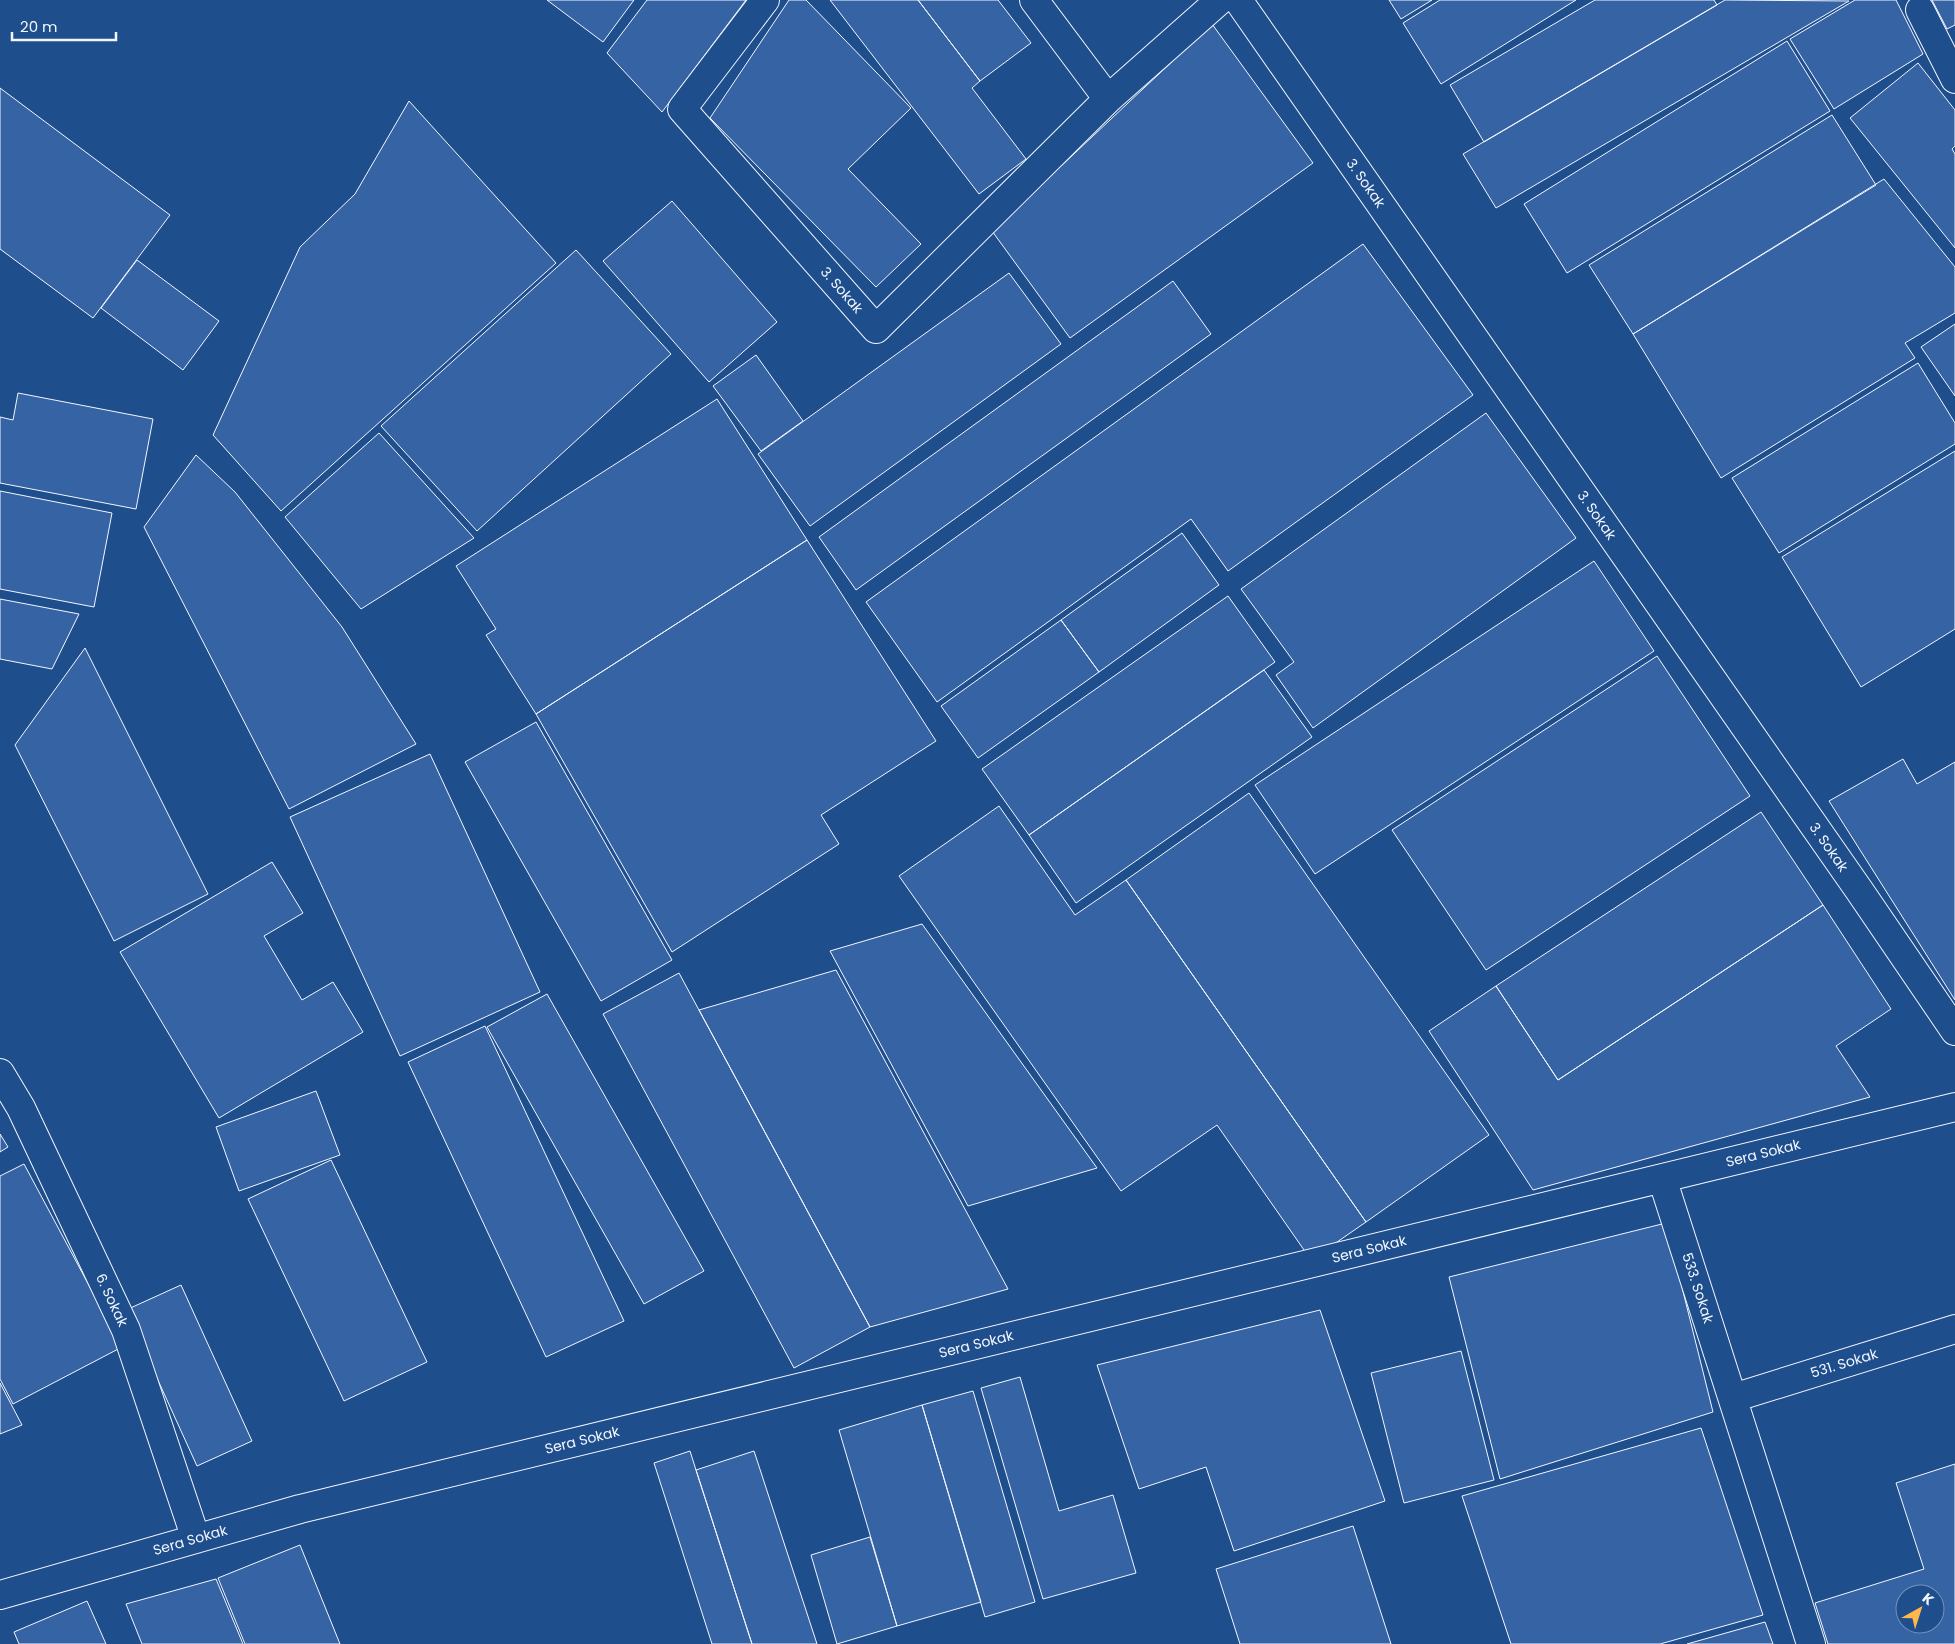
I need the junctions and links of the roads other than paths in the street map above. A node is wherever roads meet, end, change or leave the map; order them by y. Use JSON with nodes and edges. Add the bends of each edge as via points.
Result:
{"nodes":[{"id":1,"x":765,"y":0,"type":"edge"},
{"id":2,"x":1034,"y":0,"type":"edge"},
{"id":3,"x":1220,"y":0,"type":"edge"},
{"id":4,"x":1238,"y":0,"type":"edge"},
{"id":5,"x":1920,"y":10,"type":"dead end"},
{"id":6,"x":1955,"y":79,"type":"edge"},
{"id":7,"x":1108,"y":99,"type":"junction"},
{"id":8,"x":1955,"y":1031,"type":"edge"},
{"id":9,"x":0,"y":1073,"type":"edge"},
{"id":10,"x":1955,"y":1107,"type":"edge"},
{"id":11,"x":1662,"y":1178,"type":"junction"},
{"id":12,"x":1955,"y":1329,"type":"edge"},
{"id":13,"x":1733,"y":1398,"type":"junction"},
{"id":14,"x":196,"y":1539,"type":"junction"},
{"id":15,"x":0,"y":1595,"type":"edge"},
{"id":16,"x":1811,"y":1644,"type":"edge"}],
"edges":[{"from":1,"to":7,"type":"street","name":"3. Sokak","via":[[682,109],[876,329]]},
{"from":2,"to":7,"type":"street"},
{"from":3,"to":7,"type":"street","name":"3. Sokak"},
{"from":4,"to":8,"type":"street","name":"3. Sokak"},
{"from":5,"to":6,"type":"street"},
{"from":9,"to":14,"type":"street","name":"6. Sokak","via":[[21,1108],[126,1330]]},
{"from":10,"to":11,"type":"street","name":"Sera Sokak"},
{"from":11,"to":13,"type":"street","name":"533. Sokak"},
{"from":11,"to":14,"type":"street","name":"Sera Sokak","via":[[300,1508]]},
{"from":12,"to":13,"type":"street","name":"531. Sokak"},
{"from":13,"to":16,"type":"street","name":"533. Sokak"},
{"from":14,"to":15,"type":"street","name":"Sera Sokak"}]}
